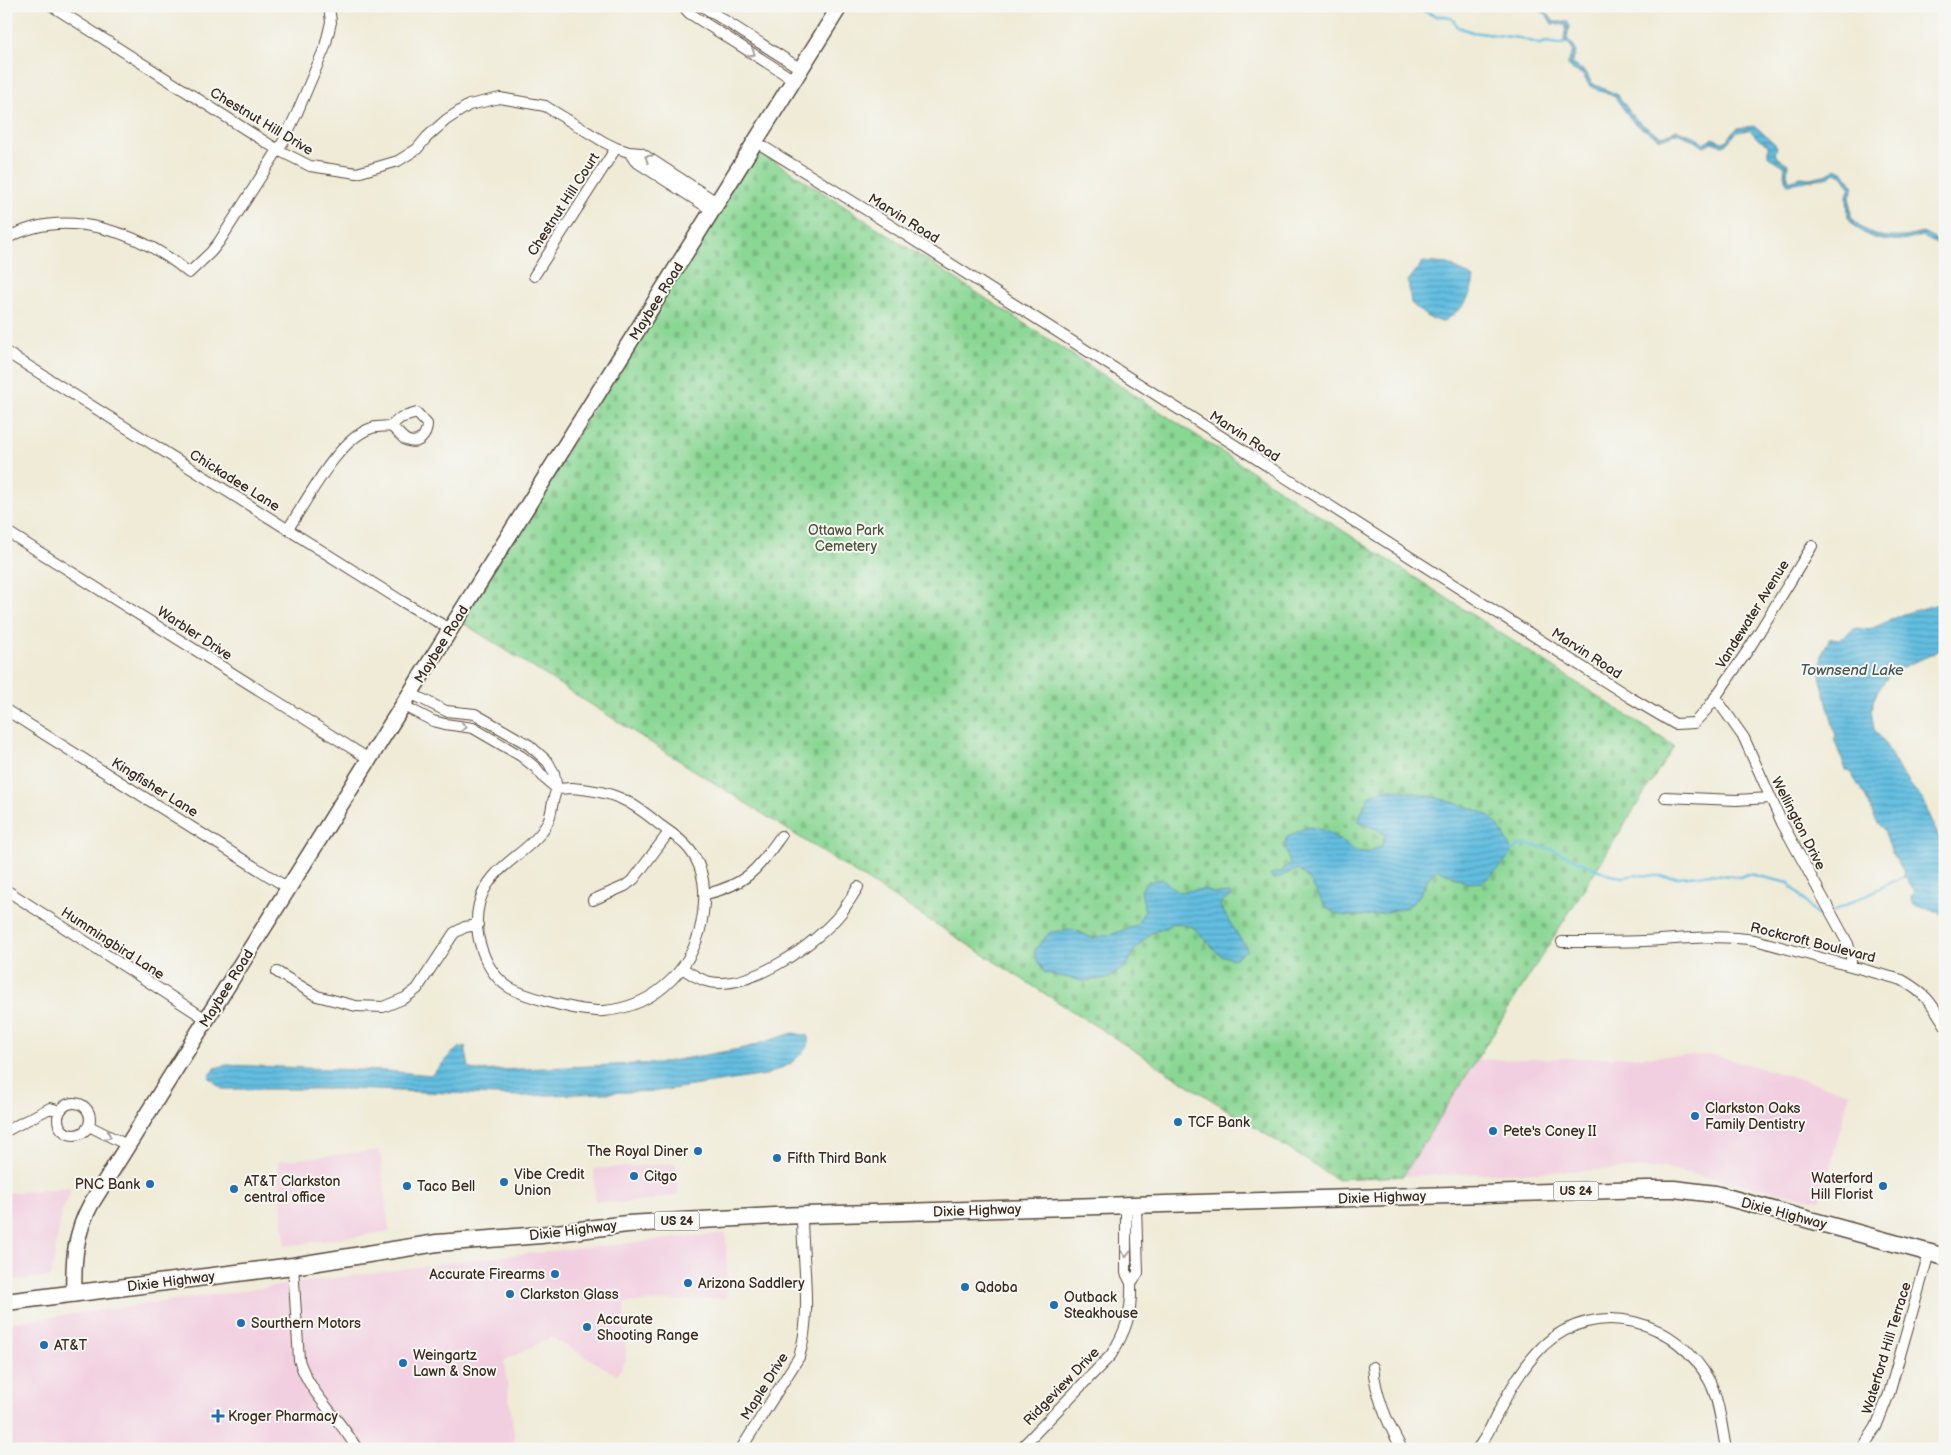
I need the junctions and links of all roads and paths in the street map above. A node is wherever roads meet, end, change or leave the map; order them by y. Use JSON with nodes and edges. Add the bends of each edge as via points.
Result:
{"nodes":[{"id":1,"x":52,"y":6,"type":"edge"},
{"id":2,"x":329,"y":6,"type":"edge"},
{"id":3,"x":683,"y":6,"type":"edge"},
{"id":4,"x":702,"y":6,"type":"edge"},
{"id":5,"x":840,"y":6,"type":"edge"},
{"id":6,"x":734,"y":26,"type":"junction"},
{"id":7,"x":727,"y":37,"type":"junction"},
{"id":8,"x":798,"y":74,"type":"junction"},
{"id":9,"x":756,"y":142,"type":"junction"},
{"id":10,"x":616,"y":148,"type":"junction"},
{"id":11,"x":278,"y":150,"type":"junction"},
{"id":12,"x":716,"y":207,"type":"junction"},
{"id":13,"x":6,"y":239,"type":"edge"},
{"id":14,"x":534,"y":276,"type":"dead end"},
{"id":15,"x":6,"y":352,"type":"edge"},
{"id":16,"x":391,"y":426,"type":"dead end"},
{"id":17,"x":288,"y":529,"type":"junction"},
{"id":18,"x":6,"y":531,"type":"edge"},
{"id":19,"x":1812,"y":546,"type":"dead end"},
{"id":20,"x":450,"y":629,"type":"junction"},
{"id":21,"x":1715,"y":697,"type":"junction"},
{"id":22,"x":406,"y":699,"type":"junction"},
{"id":23,"x":6,"y":710,"type":"edge"},
{"id":24,"x":446,"y":711,"type":"junction"},
{"id":25,"x":445,"y":724,"type":"junction"},
{"id":26,"x":529,"y":745,"type":"junction"},
{"id":27,"x":521,"y":756,"type":"junction"},
{"id":28,"x":369,"y":759,"type":"junction"},
{"id":29,"x":556,"y":789,"type":"junction"},
{"id":30,"x":1665,"y":798,"type":"dead end"},
{"id":31,"x":1770,"y":798,"type":"junction"},
{"id":32,"x":669,"y":832,"type":"junction"},
{"id":33,"x":781,"y":836,"type":"dead end"},
{"id":34,"x":858,"y":887,"type":"dead end"},
{"id":35,"x":288,"y":888,"type":"junction"},
{"id":36,"x":6,"y":890,"type":"edge"},
{"id":37,"x":706,"y":894,"type":"junction"},
{"id":38,"x":592,"y":900,"type":"dead end"},
{"id":39,"x":478,"y":925,"type":"junction"},
{"id":40,"x":1562,"y":942,"type":"dead end"},
{"id":41,"x":1851,"y":965,"type":"junction"},
{"id":42,"x":682,"y":968,"type":"junction"},
{"id":43,"x":277,"y":972,"type":"dead end"},
{"id":44,"x":206,"y":1019,"type":"junction"},
{"id":45,"x":1944,"y":1022,"type":"edge"},
{"id":46,"x":60,"y":1111,"type":"junction"},
{"id":47,"x":89,"y":1126,"type":"junction"},
{"id":48,"x":6,"y":1130,"type":"edge"},
{"id":49,"x":127,"y":1145,"type":"junction"},
{"id":50,"x":1131,"y":1205,"type":"junction"},
{"id":51,"x":802,"y":1215,"type":"junction"},
{"id":52,"x":1937,"y":1255,"type":"edge"},
{"id":53,"x":293,"y":1266,"type":"junction"},
{"id":54,"x":74,"y":1294,"type":"junction"},
{"id":55,"x":6,"y":1302,"type":"edge"},
{"id":56,"x":1373,"y":1367,"type":"dead end"},
{"id":57,"x":357,"y":1449,"type":"edge"},
{"id":58,"x":741,"y":1449,"type":"edge"},
{"id":59,"x":1020,"y":1449,"type":"edge"},
{"id":60,"x":1402,"y":1449,"type":"edge"},
{"id":61,"x":1477,"y":1449,"type":"edge"},
{"id":62,"x":1726,"y":1449,"type":"edge"},
{"id":63,"x":1862,"y":1449,"type":"edge"}],
"edges":[{"from":1,"to":11,"type":"street","name":"Chestnut Hill Drive"},
{"from":2,"to":11,"type":"street","via":[[331,22],[325,47]]},
{"from":3,"to":7,"type":"street","via":[[689,14]]},
{"from":4,"to":6,"type":"street"},
{"from":5,"to":8,"type":"main road","name":"Maybee Road"},
{"from":6,"to":7,"type":"street"},
{"from":6,"to":8,"type":"street"},
{"from":7,"to":8,"type":"street","one_way":true},
{"from":8,"to":9,"type":"main road","name":"Maybee Road"},
{"from":9,"to":12,"type":"main road","name":"Maybee Road"},
{"from":9,"to":21,"type":"street","name":"Marvin Road","via":[[1666,719],[1675,724],[1694,723]]},
{"from":10,"to":11,"type":"street","name":"Chestnut Hill Drive","via":[[545,106],[500,98],[469,105],[398,161],[357,173],[310,166]]},
{"from":10,"to":12,"type":"street","name":"Chestnut Hill Drive","via":[[641,153],[667,176]]},
{"from":10,"to":14,"type":"street","name":"Chestnut Hill Court"},
{"from":11,"to":13,"type":"street","via":[[219,242],[189,273],[151,246],[103,228],[54,225],[31,229]]},
{"from":12,"to":20,"type":"main road","name":"Maybee Road"},
{"from":15,"to":17,"type":"street","name":"Chickadee Lane"},
{"from":16,"to":17,"type":"street","via":[[371,428],[344,447]]},
{"from":17,"to":20,"type":"street","name":"Chickadee Lane"},
{"from":18,"to":28,"type":"street","name":"Warbler Drive"},
{"from":19,"to":21,"type":"street","name":"Vandewater Avenue"},
{"from":20,"to":22,"type":"main road","name":"Maybee Road"},
{"from":21,"to":31,"type":"street","name":"Wellington Drive","via":[[1744,738]]},
{"from":22,"to":24,"type":"street"},
{"from":22,"to":25,"type":"street","via":[[433,721]]},
{"from":22,"to":28,"type":"main road","name":"Maybee Road"},
{"from":23,"to":35,"type":"street","name":"Kingfisher Lane"},
{"from":24,"to":25,"type":"street"},
{"from":24,"to":26,"type":"street","via":[[474,714]]},
{"from":25,"to":27,"type":"street","one_way":true,"via":[[473,728]]},
{"from":26,"to":27,"type":"street"},
{"from":26,"to":29,"type":"street","via":[[548,762],[554,773]]},
{"from":27,"to":29,"type":"street"},
{"from":28,"to":35,"type":"main road","name":"Maybee Road"},
{"from":29,"to":32,"type":"street","via":[[608,792],[643,811]]},
{"from":29,"to":39,"type":"street","via":[[549,820],[541,833],[500,868],[485,888],[479,904]]},
{"from":30,"to":31,"type":"street"},
{"from":31,"to":41,"type":"street","name":"Wellington Drive","via":[[1848,944]]},
{"from":32,"to":37,"type":"street","via":[[690,849],[696,859]]},
{"from":32,"to":38,"type":"street","via":[[634,879]]},
{"from":33,"to":37,"type":"street","via":[[759,867],[748,876],[736,884]]},
{"from":34,"to":42,"type":"street","via":[[826,929],[774,967],[740,981],[725,982],[710,982]]},
{"from":35,"to":44,"type":"main road","name":"Maybee Road"},
{"from":36,"to":44,"type":"street","name":"Hummingbird Lane"},
{"from":37,"to":42,"type":"street","via":[[698,941]]},
{"from":39,"to":42,"type":"street","via":[[486,960],[506,985],[516,992],[575,1008],[604,1011],[637,1003],[660,990]]},
{"from":39,"to":43,"type":"street","via":[[464,927],[454,933],[416,989],[405,998],[383,1007],[356,1006],[317,996]]},
{"from":40,"to":41,"type":"street","name":"Rockcroft Boulevard","via":[[1737,937]]},
{"from":41,"to":45,"type":"street","name":"Rockcroft Boulevard","via":[[1902,980],[1916,988],[1930,1000]]},
{"from":44,"to":49,"type":"main road","name":"Maybee Road"},
{"from":46,"to":47,"type":"street","via":[[70,1103],[82,1104],[90,1114]]},
{"from":46,"to":47,"type":"street","via":[[59,1124],[67,1133],[79,1134]]},
{"from":46,"to":48,"type":"street","via":[[50,1108]]},
{"from":47,"to":49,"type":"street","one_way":true},
{"from":49,"to":54,"type":"main road","name":"Maybee Road","via":[[84,1215],[73,1262]]},
{"from":50,"to":51,"type":"main road","name":"Dixie Highway","number":"US 24"},
{"from":50,"to":52,"type":"main road","name":"Dixie Highway","number":"US 24","via":[[1674,1189],[1744,1201]]},
{"from":50,"to":59,"type":"street","name":"Ridgeview Drive","via":[[1126,1273],[1131,1282],[1130,1312],[1120,1341],[1111,1355]]},
{"from":51,"to":53,"type":"main road","name":"Dixie Highway","number":"US 24","via":[[627,1224],[437,1243]]},
{"from":51,"to":58,"type":"street","name":"Maple Drive","via":[[806,1314],[802,1345],[799,1356]]},
{"from":52,"to":63,"type":"street","name":"Waterford Hill Terrace","via":[[1889,1394],[1876,1427]]},
{"from":53,"to":54,"type":"main road","name":"Dixie Highway","number":"US 24"},
{"from":53,"to":57,"type":"street","via":[[299,1360],[303,1373]]},
{"from":54,"to":55,"type":"main road","name":"Dixie Highway","number":"US 24"},
{"from":56,"to":60,"type":"street","via":[[1375,1387]]},
{"from":61,"to":62,"type":"street","via":[[1526,1364],[1544,1345],[1589,1320],[1612,1318],[1651,1327],[1675,1340],[1694,1358],[1710,1383]]}]}
